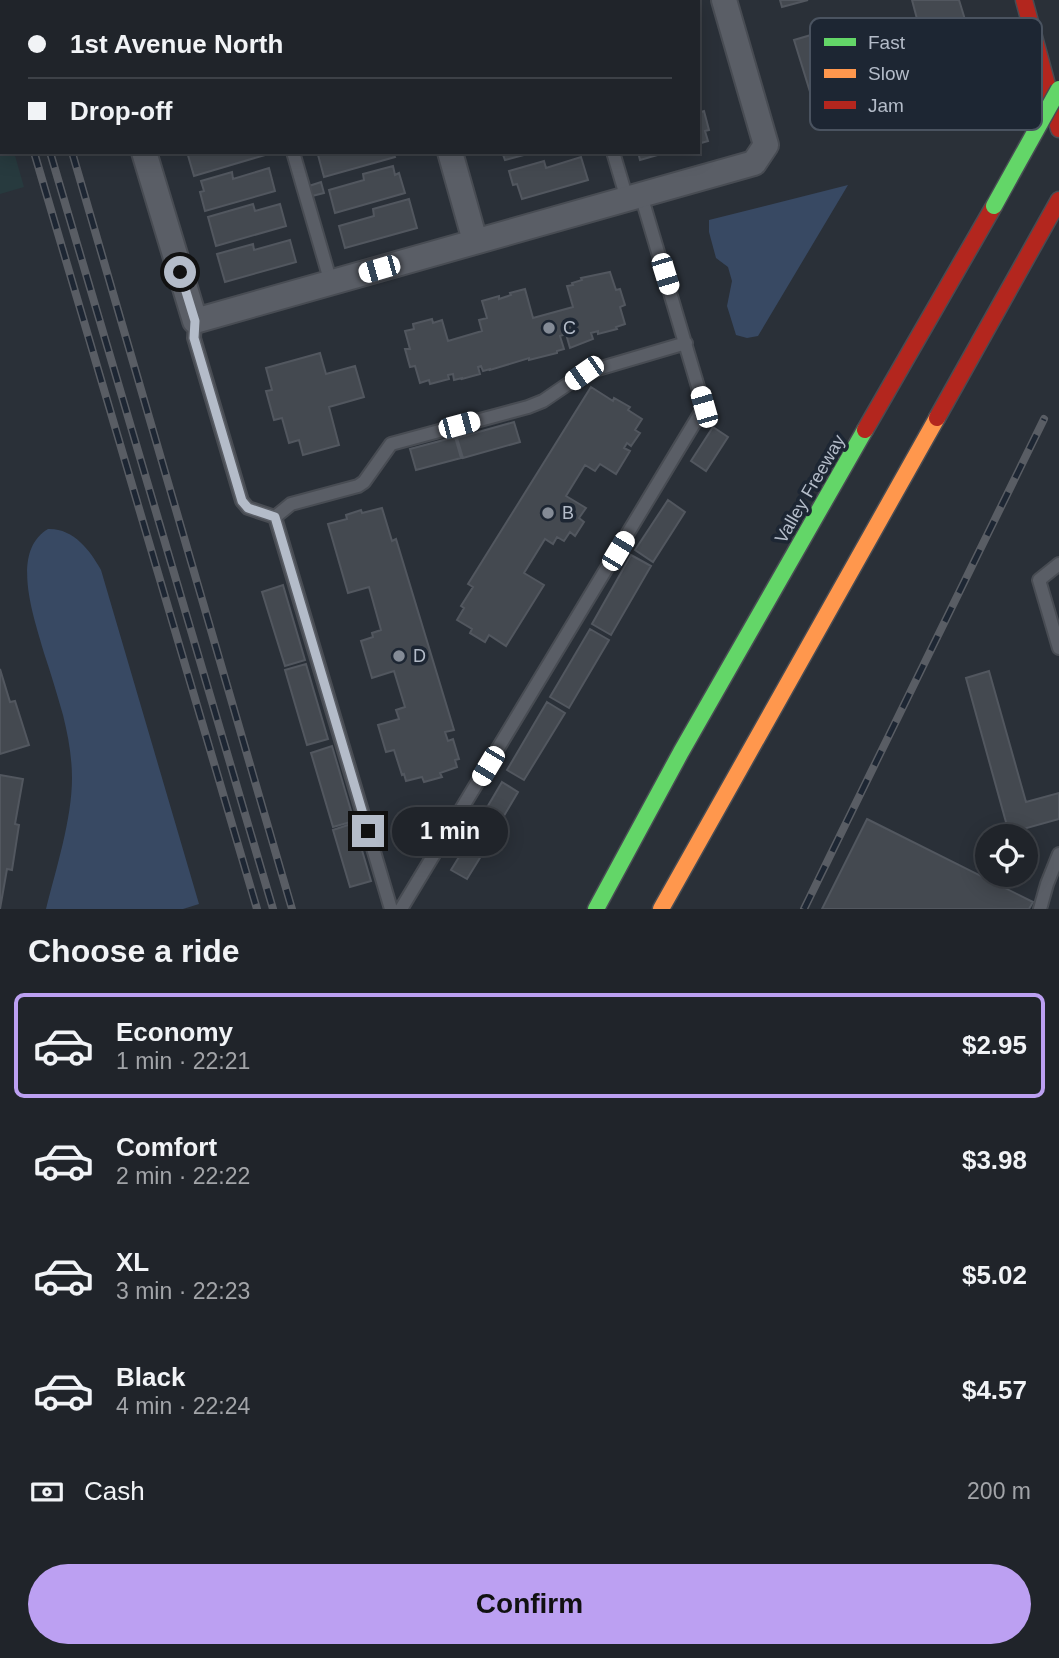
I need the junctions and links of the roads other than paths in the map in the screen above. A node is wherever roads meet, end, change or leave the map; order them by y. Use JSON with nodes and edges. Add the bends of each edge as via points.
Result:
{"nodes":[{"id":1,"x":724,"y":0,"type":"edge"},
{"id":2,"x":1024,"y":0,"type":"edge"},
{"id":3,"x":1029,"y":18,"type":"edge"},
{"id":4,"x":1042,"y":66,"type":"edge"},
{"id":5,"x":1059,"y":89,"type":"edge"},
{"id":6,"x":1042,"y":120,"type":"edge"},
{"id":7,"x":1059,"y":129,"type":"edge"},
{"id":8,"x":1036,"y":130,"type":"edge"},
{"id":9,"x":145,"y":154,"type":"edge"},
{"id":10,"x":294,"y":154,"type":"edge"},
{"id":11,"x":451,"y":154,"type":"edge"},
{"id":12,"x":614,"y":154,"type":"edge"},
{"id":13,"x":634,"y":197,"type":"junction"},
{"id":14,"x":1059,"y":200,"type":"edge"},
{"id":15,"x":475,"y":241,"type":"junction"},
{"id":16,"x":331,"y":283,"type":"junction"},
{"id":17,"x":195,"y":321,"type":"junction"},
{"id":18,"x":686,"y":343,"type":"junction"},
{"id":19,"x":275,"y":517,"type":"junction"},
{"id":20,"x":1059,"y":564,"type":"edge"},
{"id":21,"x":1059,"y":648,"type":"edge"},
{"id":22,"x":1057,"y":859,"type":"edge"},
{"id":23,"x":1059,"y":878,"type":"edge"},
{"id":24,"x":391,"y":909,"type":"edge"},
{"id":25,"x":401,"y":909,"type":"edge"},
{"id":26,"x":596,"y":909,"type":"edge"},
{"id":27,"x":661,"y":909,"type":"edge"},
{"id":28,"x":1040,"y":909,"type":"edge"}],
"edges":[{"from":1,"to":13,"type":"street","via":[[766,145],[754,163]]},
{"from":2,"to":3,"type":"main road"},
{"from":4,"to":7,"type":"main road"},
{"from":5,"to":6,"type":"main road","name":"Valley Freeway","bridge":true},
{"from":8,"to":26,"type":"main road","name":"Valley Freeway","bridge":true},
{"from":9,"to":17,"type":"street"},
{"from":10,"to":16,"type":"lane"},
{"from":11,"to":15,"type":"street"},
{"from":12,"to":13,"type":"lane"},
{"from":13,"to":15,"type":"street"},
{"from":13,"to":18,"type":"lane"},
{"from":14,"to":27,"type":"main road"},
{"from":15,"to":16,"type":"street"},
{"from":16,"to":17,"type":"street"},
{"from":17,"to":19,"type":"lane","via":[[194,338],[242,501],[248,508]]},
{"from":18,"to":19,"type":"lane","via":[[584,373],[528,407],[391,444],[358,486],[291,504]]},
{"from":18,"to":25,"type":"lane","via":[[704,407]]},
{"from":19,"to":24,"type":"lane"},
{"from":20,"to":21,"type":"lane","via":[[1040,580]]},
{"from":22,"to":23,"type":"lane"},
{"from":22,"to":28,"type":"lane"}]}
